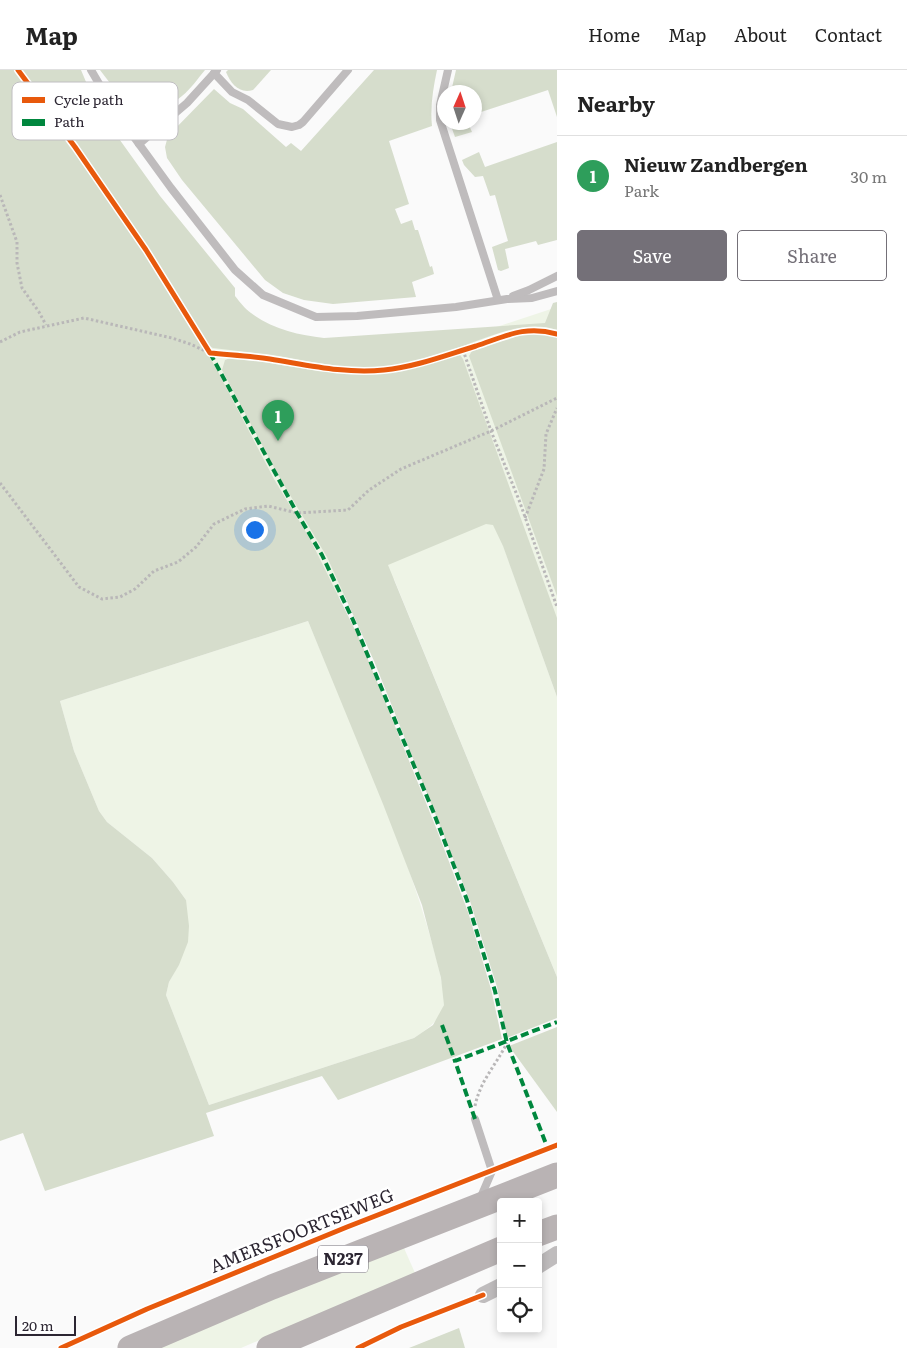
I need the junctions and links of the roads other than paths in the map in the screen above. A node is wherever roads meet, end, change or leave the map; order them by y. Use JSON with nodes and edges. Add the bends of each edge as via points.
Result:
{"nodes":[{"id":1,"x":91,"y":70,"type":"edge"},
{"id":2,"x":348,"y":70,"type":"edge"},
{"id":3,"x":448,"y":70,"type":"edge"},
{"id":4,"x":215,"y":72,"type":"edge"},
{"id":5,"x":98,"y":82,"type":"edge"},
{"id":6,"x":178,"y":111,"type":"edge"},
{"id":7,"x":136,"y":140,"type":"edge"},
{"id":8,"x":144,"y":140,"type":"edge"},
{"id":9,"x":139,"y":144,"type":"junction"},
{"id":10,"x":557,"y":276,"type":"edge"},
{"id":11,"x":557,"y":291,"type":"edge"},
{"id":12,"x":507,"y":299,"type":"junction"},
{"id":13,"x":498,"y":300,"type":"junction"},
{"id":14,"x":475,"y":1119,"type":"road end"},
{"id":15,"x":557,"y":1175,"type":"edge"},
{"id":16,"x":478,"y":1206,"type":"junction"},
{"id":17,"x":557,"y":1227,"type":"edge"},
{"id":18,"x":542,"y":1233,"type":"edge"},
{"id":19,"x":497,"y":1252,"type":"edge"},
{"id":20,"x":557,"y":1254,"type":"edge"},
{"id":21,"x":542,"y":1263,"type":"edge"},
{"id":22,"x":497,"y":1288,"type":"edge"},
{"id":23,"x":483,"y":1295,"type":"dead end"},
{"id":24,"x":130,"y":1348,"type":"edge"},
{"id":25,"x":268,"y":1348,"type":"edge"}],
"edges":[{"from":1,"to":5,"type":"lane"},
{"from":2,"to":4,"type":"lane","via":[[303,122],[292,127],[278,124],[248,100],[232,92]]},
{"from":3,"to":13,"type":"lane","via":[[440,120]]},
{"from":4,"to":6,"type":"lane"},
{"from":7,"to":9,"type":"lane"},
{"from":8,"to":9,"type":"lane"},
{"from":9,"to":13,"type":"lane","via":[[235,270],[263,295],[291,308],[316,317],[357,316]]},
{"from":10,"to":12,"type":"lane"},
{"from":11,"to":12,"type":"lane","via":[[532,298]]},
{"from":12,"to":13,"type":"lane"},
{"from":14,"to":16,"type":"lane","via":[[492,1171]]},
{"from":15,"to":16,"type":"main road","number":"N237"},
{"from":16,"to":24,"type":"main road","number":"N237","via":[[272,1287]]},
{"from":17,"to":18,"type":"main road"},
{"from":19,"to":25,"type":"main road"},
{"from":20,"to":21,"type":"street"},
{"from":22,"to":23,"type":"street"}]}
